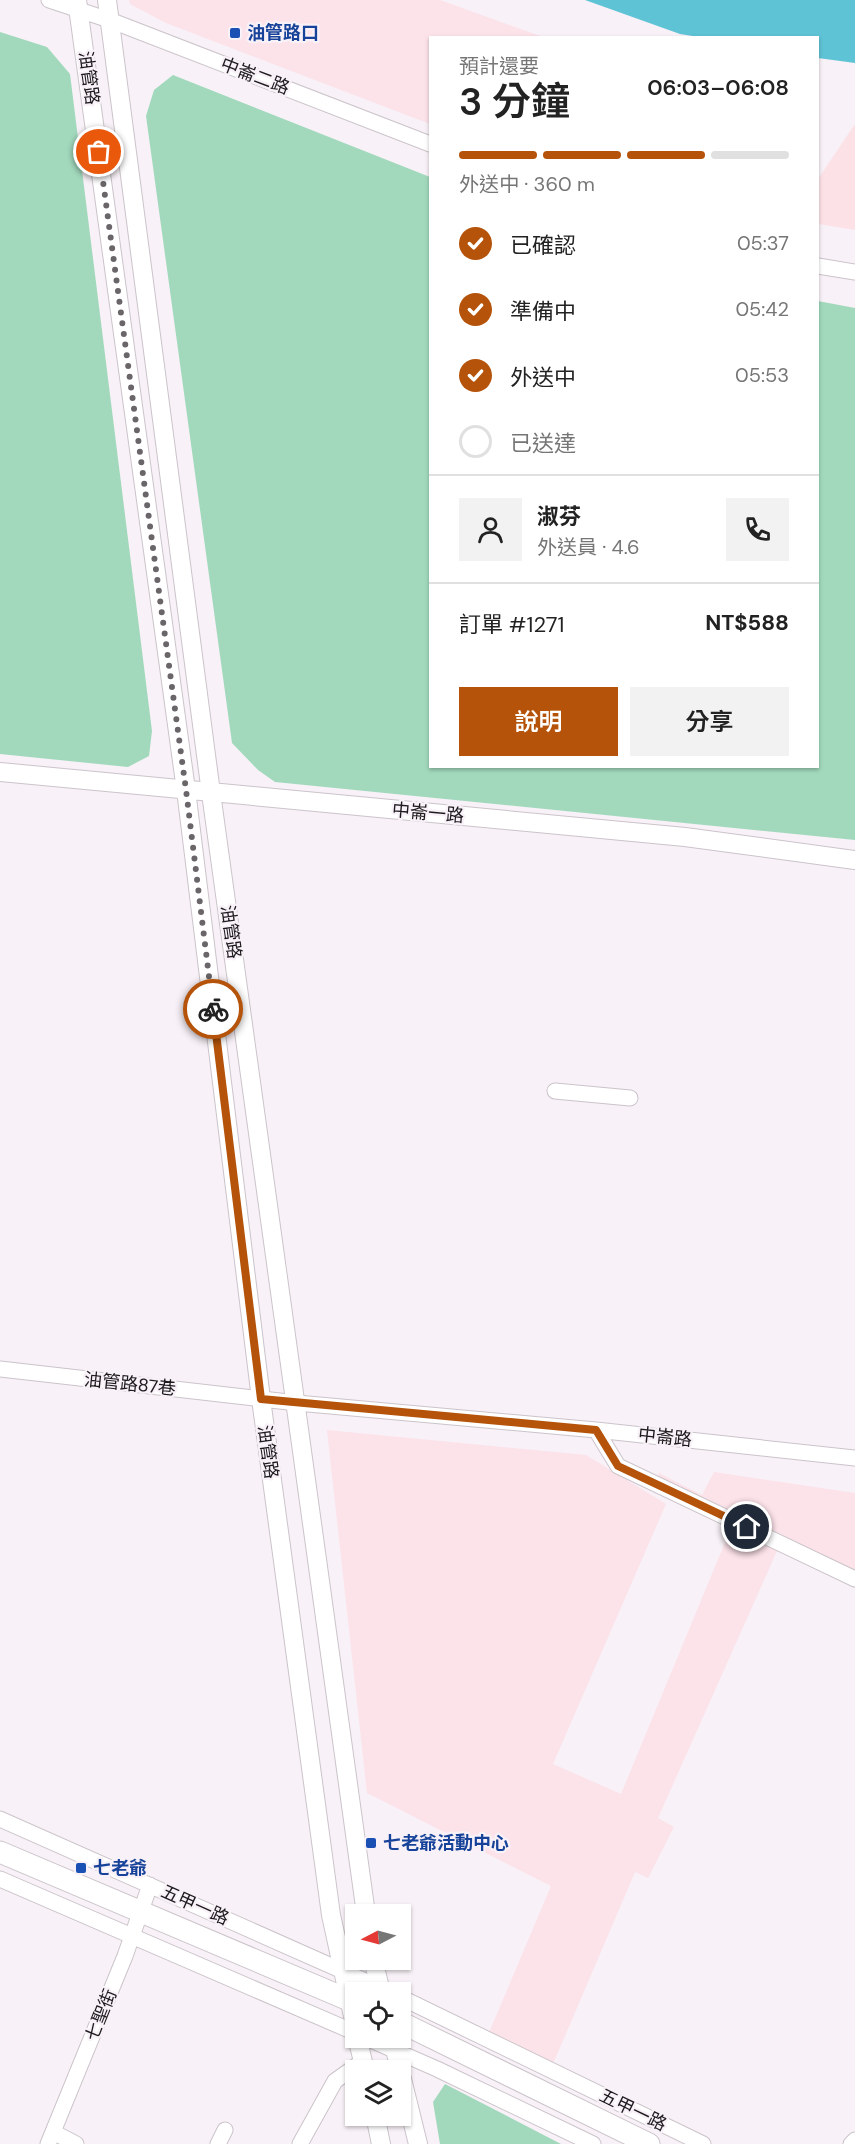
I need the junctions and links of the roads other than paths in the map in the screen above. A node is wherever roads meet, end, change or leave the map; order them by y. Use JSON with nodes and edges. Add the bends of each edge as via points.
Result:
{"nodes":[{"id":1,"x":49,"y":0,"type":"edge"},
{"id":2,"x":107,"y":0,"type":"edge"},
{"id":3,"x":78,"y":5,"type":"edge"},
{"id":4,"x":112,"y":21,"type":"junction"},
{"id":5,"x":429,"y":144,"type":"edge"},
{"id":6,"x":819,"y":266,"type":"edge"},
{"id":7,"x":855,"y":272,"type":"edge"},
{"id":8,"x":0,"y":771,"type":"edge"},
{"id":9,"x":186,"y":790,"type":"junction"},
{"id":10,"x":211,"y":793,"type":"junction"},
{"id":11,"x":855,"y":860,"type":"edge"},
{"id":12,"x":555,"y":1091,"type":"dead end"},
{"id":13,"x":630,"y":1098,"type":"dead end"},
{"id":14,"x":0,"y":1369,"type":"edge"},
{"id":15,"x":261,"y":1399,"type":"junction"},
{"id":16,"x":297,"y":1403,"type":"junction"},
{"id":17,"x":596,"y":1430,"type":"junction"},
{"id":18,"x":855,"y":1458,"type":"edge"},
{"id":19,"x":855,"y":1578,"type":"edge"},
{"id":20,"x":0,"y":1819,"type":"edge"},
{"id":21,"x":0,"y":1852,"type":"edge"},
{"id":22,"x":0,"y":1879,"type":"edge"},
{"id":23,"x":150,"y":1885,"type":"junction"},
{"id":24,"x":365,"y":1904,"type":"edge"},
{"id":25,"x":141,"y":1912,"type":"junction"},
{"id":26,"x":132,"y":1935,"type":"junction"},
{"id":27,"x":342,"y":1970,"type":"junction"},
{"id":28,"x":346,"y":1982,"type":"edge"},
{"id":29,"x":367,"y":1982,"type":"edge"},
{"id":30,"x":345,"y":1999,"type":"edge"},
{"id":31,"x":411,"y":2001,"type":"edge"},
{"id":32,"x":411,"y":2027,"type":"edge"},
{"id":33,"x":345,"y":2028,"type":"edge"},
{"id":34,"x":381,"y":2048,"type":"edge"},
{"id":35,"x":397,"y":2058,"type":"edge"},
{"id":36,"x":345,"y":2076,"type":"edge"},
{"id":37,"x":377,"y":2126,"type":"edge"},
{"id":38,"x":225,"y":2130,"type":"dead end"},
{"id":39,"x":51,"y":2138,"type":"edge"},
{"id":40,"x":855,"y":2140,"type":"edge"},
{"id":41,"x":76,"y":2144,"type":"edge"},
{"id":42,"x":218,"y":2144,"type":"edge"},
{"id":43,"x":300,"y":2144,"type":"edge"},
{"id":44,"x":381,"y":2144,"type":"edge"},
{"id":45,"x":418,"y":2144,"type":"edge"},
{"id":46,"x":593,"y":2144,"type":"edge"},
{"id":47,"x":648,"y":2144,"type":"edge"},
{"id":48,"x":703,"y":2144,"type":"edge"},
{"id":49,"x":851,"y":2144,"type":"edge"}],
"edges":[{"from":1,"to":3,"type":"street","name":"中崙二路"},
{"from":2,"to":4,"type":"street","name":"油管路"},
{"from":3,"to":4,"type":"street","name":"中崙二路"},
{"from":3,"to":9,"type":"street","name":"油管路"},
{"from":4,"to":5,"type":"street","name":"中崙二路"},
{"from":4,"to":10,"type":"street","name":"油管路"},
{"from":6,"to":7,"type":"street"},
{"from":8,"to":9,"type":"street","name":"中崙一路"},
{"from":9,"to":10,"type":"street","name":"中崙一路"},
{"from":9,"to":15,"type":"street","name":"油管路"},
{"from":10,"to":11,"type":"street","name":"中崙一路","via":[[685,837]]},
{"from":10,"to":16,"type":"street","name":"油管路"},
{"from":12,"to":13,"type":"street"},
{"from":14,"to":15,"type":"street","name":"油管路87巷"},
{"from":15,"to":16,"type":"street","name":"中崙路"},
{"from":15,"to":27,"type":"street","name":"油管路"},
{"from":16,"to":17,"type":"street","name":"中崙路"},
{"from":16,"to":24,"type":"street","name":"油管路"},
{"from":17,"to":18,"type":"street","name":"中崙路"},
{"from":17,"to":19,"type":"street","via":[[618,1466]]},
{"from":20,"to":23,"type":"street","name":"五甲一路"},
{"from":21,"to":25,"type":"main road","name":"五甲一路"},
{"from":22,"to":26,"type":"street"},
{"from":23,"to":25,"type":"street","name":"七聖街"},
{"from":23,"to":27,"type":"street","name":"五甲一路"},
{"from":25,"to":26,"type":"street","name":"七聖街"},
{"from":25,"to":30,"type":"main road","name":"五甲一路"},
{"from":26,"to":33,"type":"street"},
{"from":26,"to":39,"type":"street","name":"七聖街"},
{"from":27,"to":28,"type":"street","name":"油管路"},
{"from":27,"to":29,"type":"street","name":"五甲一路"},
{"from":31,"to":48,"type":"street","name":"五甲一路"},
{"from":32,"to":47,"type":"main road","name":"五甲一路"},
{"from":34,"to":35,"type":"street"},
{"from":35,"to":45,"type":"street"},
{"from":35,"to":46,"type":"street","via":[[436,2069]]},
{"from":36,"to":43,"type":"street","via":[[335,2081]]},
{"from":37,"to":44,"type":"street"},
{"from":38,"to":42,"type":"street"},
{"from":39,"to":41,"type":"street"},
{"from":40,"to":49,"type":"street"}]}
